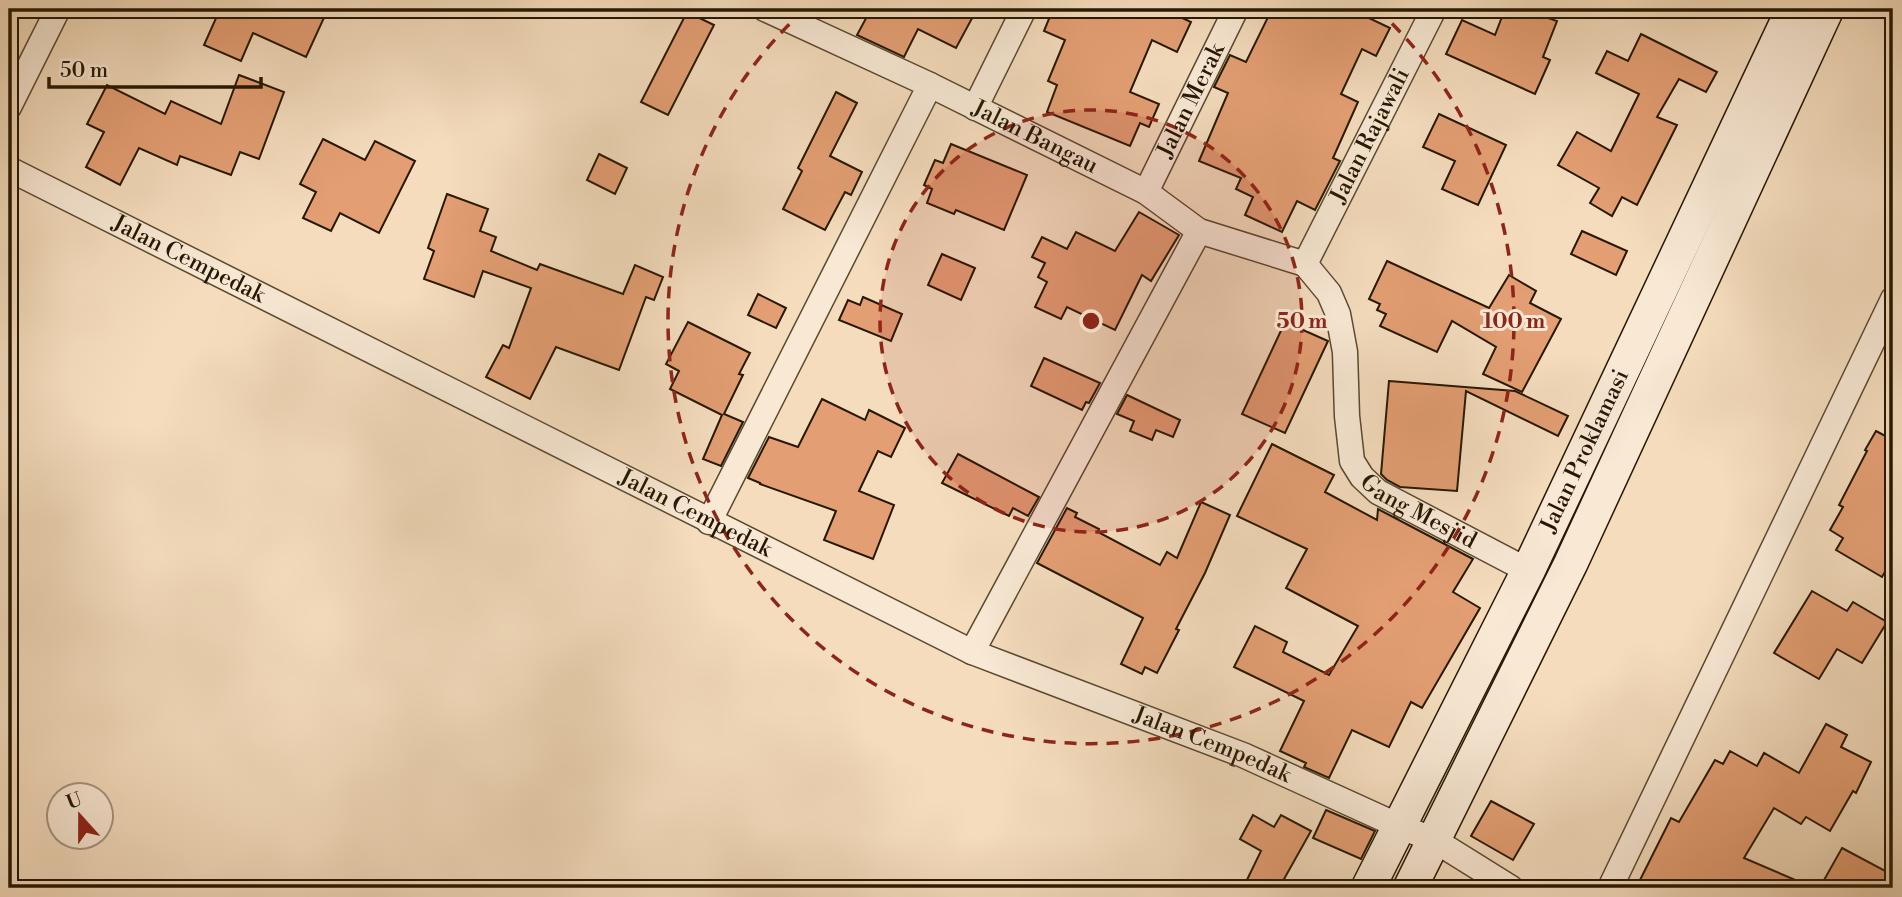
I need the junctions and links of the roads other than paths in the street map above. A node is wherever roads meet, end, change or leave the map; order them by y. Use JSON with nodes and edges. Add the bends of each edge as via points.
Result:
{"nodes":[{"id":1,"x":58,"y":9,"type":"edge"},
{"id":2,"x":765,"y":9,"type":"edge"},
{"id":3,"x":1024,"y":9,"type":"edge"},
{"id":4,"x":1236,"y":9,"type":"edge"},
{"id":5,"x":1434,"y":9,"type":"edge"},
{"id":6,"x":1793,"y":9,"type":"edge"},
{"id":7,"x":1828,"y":9,"type":"edge"},
{"id":8,"x":809,"y":18,"type":"edge"},
{"id":9,"x":930,"y":85,"type":"junction"},
{"id":10,"x":9,"y":107,"type":"edge"},
{"id":11,"x":975,"y":108,"type":"junction"},
{"id":12,"x":9,"y":169,"type":"edge"},
{"id":13,"x":1146,"y":192,"type":"junction"},
{"id":14,"x":1199,"y":231,"type":"junction"},
{"id":15,"x":1305,"y":264,"type":"junction"},
{"id":16,"x":1893,"y":299,"type":"edge"},
{"id":17,"x":709,"y":522,"type":"junction"},
{"id":18,"x":1529,"y":569,"type":"junction"},
{"id":19,"x":972,"y":652,"type":"junction"},
{"id":20,"x":1399,"y":826,"type":"junction"},
{"id":21,"x":1434,"y":840,"type":"junction"},
{"id":22,"x":1368,"y":888,"type":"edge"},
{"id":23,"x":1410,"y":888,"type":"edge"},
{"id":24,"x":1511,"y":888,"type":"edge"},
{"id":25,"x":1610,"y":888,"type":"edge"}],
"edges":[{"from":1,"to":10,"type":"street"},
{"from":2,"to":8,"type":"street","name":"Jalan Bangau"},
{"from":3,"to":11,"type":"street"},
{"from":4,"to":13,"type":"street","name":"Jalan Merak"},
{"from":5,"to":15,"type":"street","name":"Jalan Rajawali"},
{"from":6,"to":18,"type":"street","name":"Jalan Proklamasi"},
{"from":7,"to":21,"type":"street","name":"Jalan Proklamasi","via":[[1572,563]]},
{"from":8,"to":9,"type":"street","name":"Jalan Bangau"},
{"from":9,"to":11,"type":"street","name":"Jalan Bangau"},
{"from":9,"to":17,"type":"street"},
{"from":11,"to":13,"type":"street","name":"Jalan Bangau"},
{"from":12,"to":17,"type":"street","name":"Jalan Cempedak"},
{"from":13,"to":14,"type":"street","name":"Jalan Bangau"},
{"from":14,"to":15,"type":"street","name":"Jalan Bangau"},
{"from":14,"to":19,"type":"street"},
{"from":15,"to":18,"type":"street","name":"Gang Mesjid","via":[[1329,293],[1338,314],[1352,461],[1362,477],[1378,492]]},
{"from":16,"to":25,"type":"street"},
{"from":17,"to":19,"type":"street","name":"Jalan Cempedak"},
{"from":18,"to":20,"type":"street","name":"Jalan Proklamasi"},
{"from":19,"to":20,"type":"street","name":"Jalan Cempedak","via":[[1242,755]]},
{"from":20,"to":21,"type":"street","name":"Jalan Cempedak"},
{"from":20,"to":22,"type":"street","name":"Jalan Proklamasi"},
{"from":21,"to":23,"type":"street","name":"Jalan Proklamasi"},
{"from":21,"to":24,"type":"street","name":"Jalan Cempedak"}]}
